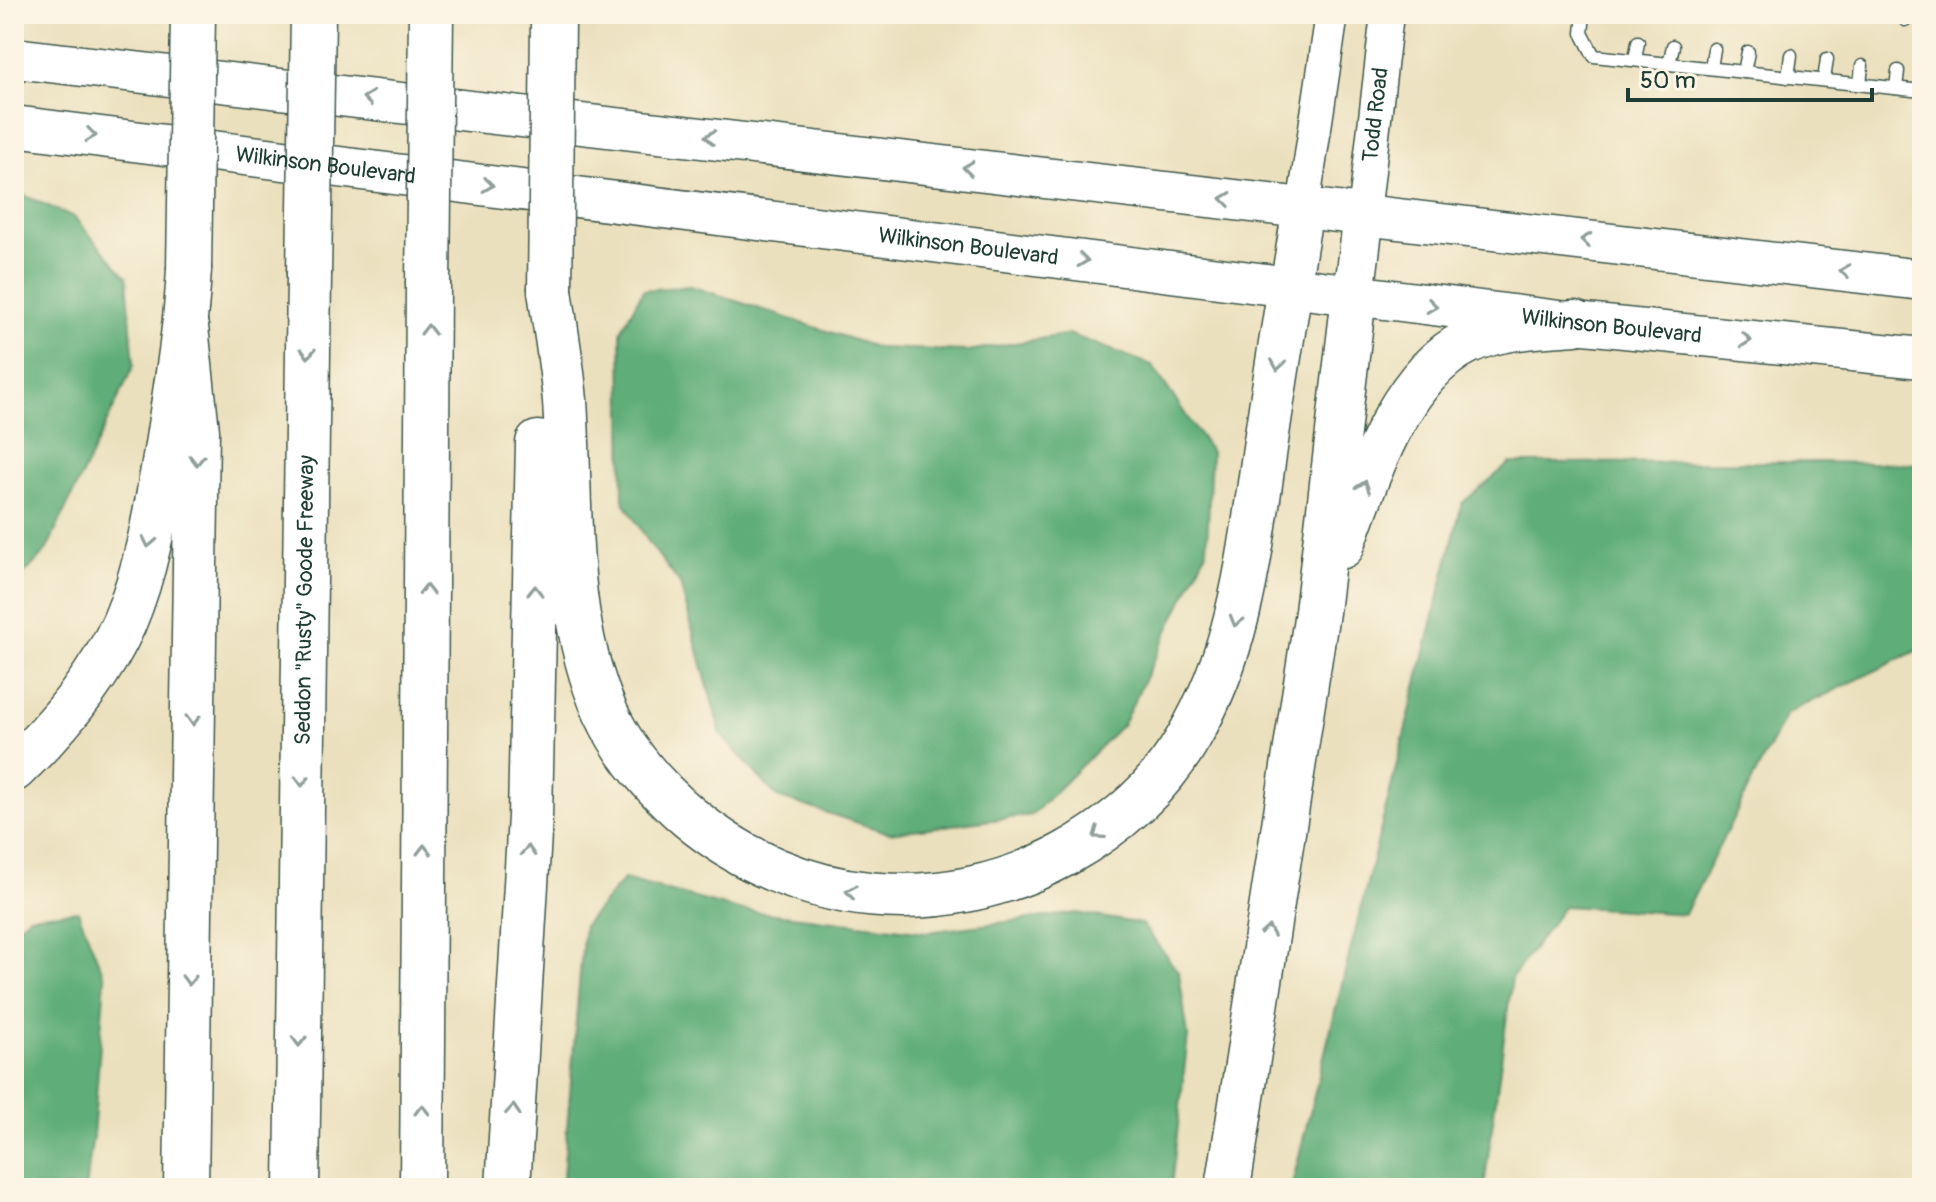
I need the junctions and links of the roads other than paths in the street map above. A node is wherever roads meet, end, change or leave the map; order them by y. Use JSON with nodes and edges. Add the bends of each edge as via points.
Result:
{"nodes":[{"id":1,"x":193,"y":14,"type":"edge"},
{"id":2,"x":313,"y":14,"type":"edge"},
{"id":3,"x":431,"y":14,"type":"edge"},
{"id":4,"x":1332,"y":14,"type":"edge"},
{"id":5,"x":1387,"y":14,"type":"edge"},
{"id":6,"x":1584,"y":14,"type":"edge"},
{"id":7,"x":553,"y":17,"type":"edge"},
{"id":8,"x":1638,"y":42,"type":"dead end"},
{"id":9,"x":1673,"y":46,"type":"dead end"},
{"id":10,"x":1714,"y":49,"type":"dead end"},
{"id":11,"x":1748,"y":52,"type":"dead end"},
{"id":12,"x":1791,"y":55,"type":"dead end"},
{"id":13,"x":14,"y":58,"type":"edge"},
{"id":14,"x":1827,"y":59,"type":"dead end"},
{"id":15,"x":1635,"y":60,"type":"junction"},
{"id":16,"x":1669,"y":64,"type":"junction"},
{"id":17,"x":1862,"y":66,"type":"dead end"},
{"id":18,"x":1711,"y":68,"type":"junction"},
{"id":19,"x":1898,"y":71,"type":"dead end"},
{"id":20,"x":1744,"y":72,"type":"junction"},
{"id":21,"x":1788,"y":77,"type":"junction"},
{"id":22,"x":1824,"y":80,"type":"junction"},
{"id":23,"x":1860,"y":84,"type":"junction"},
{"id":24,"x":1896,"y":88,"type":"junction"},
{"id":25,"x":1922,"y":91,"type":"edge"},
{"id":26,"x":14,"y":126,"type":"edge"},
{"id":27,"x":1303,"y":208,"type":"junction"},
{"id":28,"x":1364,"y":214,"type":"junction"},
{"id":29,"x":1922,"y":280,"type":"edge"},
{"id":30,"x":1290,"y":288,"type":"junction"},
{"id":31,"x":550,"y":290,"type":"junction"},
{"id":32,"x":1354,"y":296,"type":"junction"},
{"id":33,"x":1575,"y":323,"type":"junction"},
{"id":34,"x":186,"y":327,"type":"junction"},
{"id":35,"x":1922,"y":358,"type":"edge"},
{"id":36,"x":1317,"y":612,"type":"junction"},
{"id":37,"x":14,"y":769,"type":"edge"},
{"id":38,"x":186,"y":1188,"type":"edge"},
{"id":39,"x":297,"y":1188,"type":"edge"},
{"id":40,"x":422,"y":1188,"type":"edge"},
{"id":41,"x":508,"y":1188,"type":"edge"},
{"id":42,"x":1228,"y":1188,"type":"edge"}],
"edges":[{"from":1,"to":34,"type":"highway","bridge":true},
{"from":2,"to":39,"type":"highway","name":"Seddon \"Rusty\" Goode Freeway","one_way":true,"bridge":true},
{"from":40,"to":3,"type":"highway","one_way":true,"bridge":true},
{"from":4,"to":27,"type":"street"},
{"from":5,"to":28,"type":"street","name":"Todd Road"},
{"from":6,"to":15,"type":"lane","via":[[1582,33],[1594,56]]},
{"from":7,"to":31,"type":"highway","bridge":true},
{"from":8,"to":15,"type":"lane"},
{"from":9,"to":16,"type":"lane"},
{"from":10,"to":18,"type":"lane"},
{"from":11,"to":20,"type":"lane"},
{"from":12,"to":21,"type":"lane"},
{"from":27,"to":13,"type":"main road","one_way":true},
{"from":14,"to":22,"type":"lane"},
{"from":15,"to":16,"type":"lane"},
{"from":16,"to":18,"type":"lane"},
{"from":17,"to":23,"type":"lane"},
{"from":18,"to":20,"type":"lane"},
{"from":19,"to":24,"type":"lane"},
{"from":20,"to":21,"type":"lane"},
{"from":21,"to":22,"type":"lane"},
{"from":22,"to":23,"type":"lane"},
{"from":23,"to":24,"type":"lane"},
{"from":24,"to":25,"type":"lane"},
{"from":26,"to":30,"type":"main road","name":"Wilkinson Boulevard","one_way":true},
{"from":27,"to":28,"type":"main road"},
{"from":27,"to":30,"type":"main road"},
{"from":29,"to":28,"type":"main road","one_way":true},
{"from":28,"to":32,"type":"main road"},
{"from":30,"to":31,"type":"highway","one_way":true,"via":[[1239,614],[1215,686],[1186,742],[1146,796],[1093,838],[1046,864],[994,883],[907,897],[859,894],[768,868],[714,838],[630,757],[597,691],[579,619],[569,545],[565,400]]},
{"from":30,"to":32,"type":"main road","name":"Wilkinson Boulevard"},
{"from":41,"to":31,"type":"highway","one_way":true,"via":[[530,817],[539,394]]},
{"from":32,"to":33,"type":"main road","name":"Wilkinson Boulevard","one_way":true},
{"from":32,"to":36,"type":"highway"},
{"from":33,"to":35,"type":"main road","name":"Wilkinson Boulevard","one_way":true},
{"from":36,"to":33,"type":"highway","one_way":true,"via":[[1376,456],[1433,366],[1467,342],[1513,328]]},
{"from":34,"to":37,"type":"highway","one_way":true,"via":[[147,548],[123,624],[84,691]]},
{"from":34,"to":38,"type":"highway","one_way":true,"via":[[197,431]]},
{"from":42,"to":36,"type":"highway","one_way":true}]}
